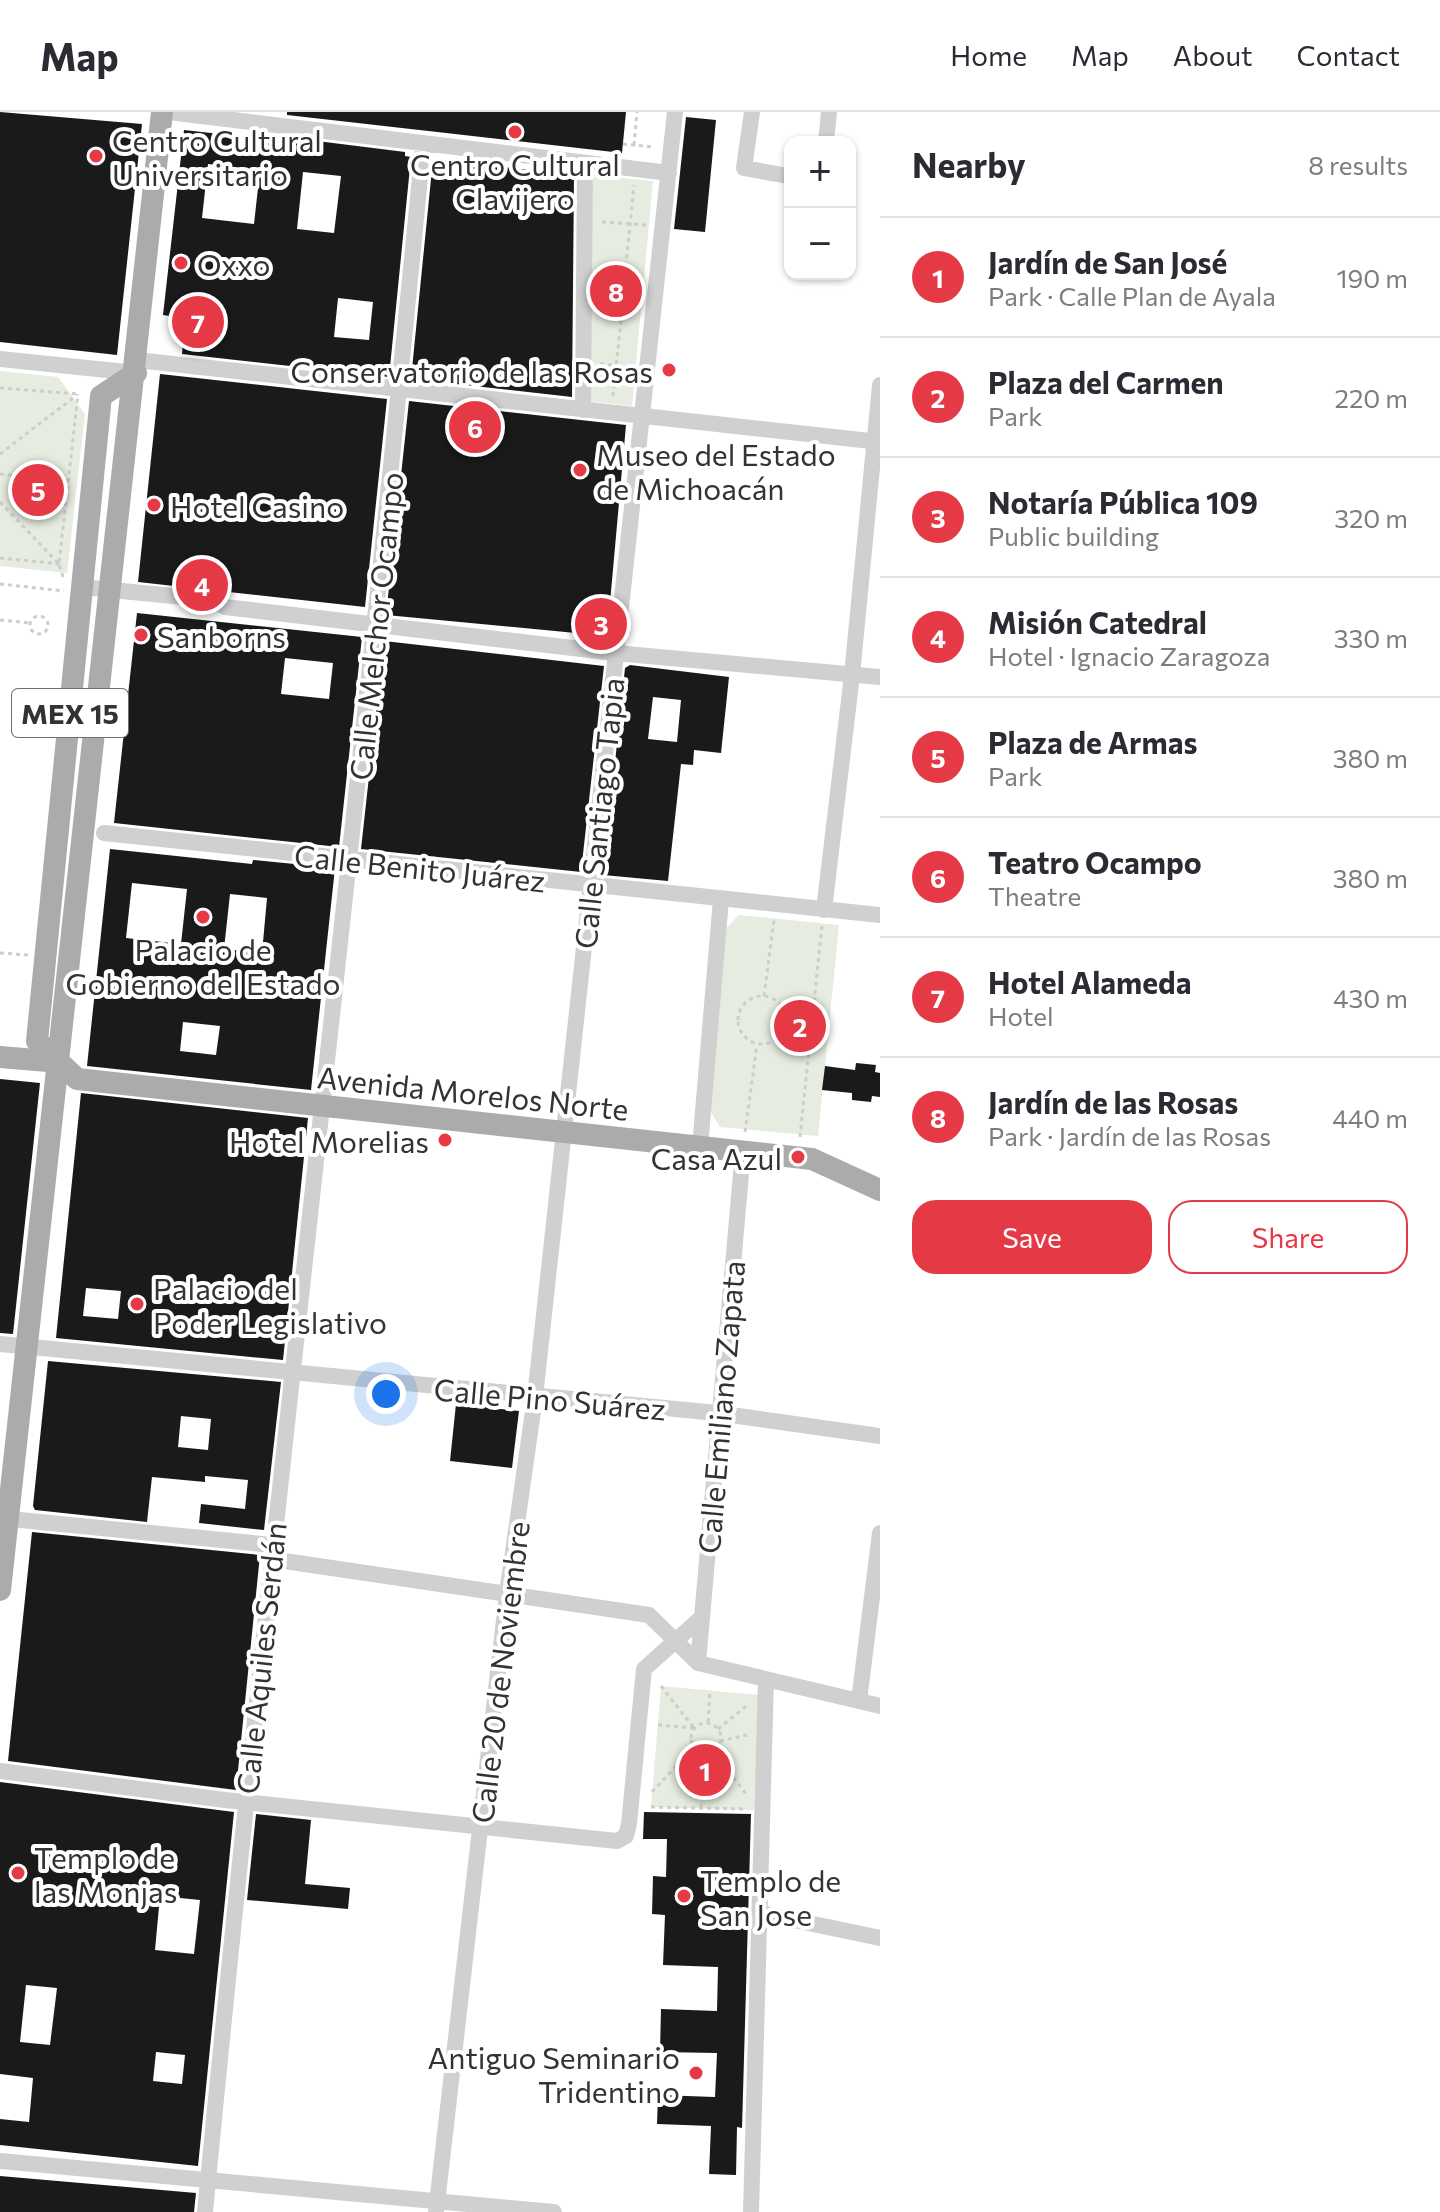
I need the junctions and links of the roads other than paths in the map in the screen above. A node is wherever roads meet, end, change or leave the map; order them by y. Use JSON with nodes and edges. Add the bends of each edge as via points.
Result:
{"nodes":[{"id":1,"x":165,"y":112,"type":"edge"},
{"id":2,"x":675,"y":112,"type":"edge"},
{"id":3,"x":752,"y":112,"type":"edge"},
{"id":4,"x":829,"y":112,"type":"edge"},
{"id":5,"x":827,"y":136,"type":"edge"},
{"id":6,"x":423,"y":146,"type":"junction"},
{"id":7,"x":585,"y":164,"type":"junction"},
{"id":8,"x":669,"y":173,"type":"junction"},
{"id":9,"x":784,"y":175,"type":"edge"},
{"id":10,"x":0,"y":359,"type":"edge"},
{"id":11,"x":136,"y":367,"type":"junction"},
{"id":12,"x":880,"y":385,"type":"edge"},
{"id":13,"x":400,"y":389,"type":"junction"},
{"id":14,"x":583,"y":410,"type":"junction"},
{"id":15,"x":642,"y":418,"type":"junction"},
{"id":16,"x":877,"y":442,"type":"edge"},
{"id":17,"x":74,"y":589,"type":"junction"},
{"id":18,"x":111,"y":590,"type":"junction"},
{"id":19,"x":374,"y":624,"type":"junction"},
{"id":20,"x":615,"y":653,"type":"junction"},
{"id":21,"x":852,"y":675,"type":"junction"},
{"id":22,"x":880,"y":677,"type":"edge"},
{"id":23,"x":104,"y":833,"type":"dead end"},
{"id":24,"x":351,"y":859,"type":"junction"},
{"id":25,"x":591,"y":885,"type":"junction"},
{"id":26,"x":721,"y":899,"type":"junction"},
{"id":27,"x":824,"y":910,"type":"junction"},
{"id":28,"x":880,"y":915,"type":"edge"},
{"id":29,"x":0,"y":1057,"type":"edge"},
{"id":30,"x":59,"y":1062,"type":"junction"},
{"id":31,"x":324,"y":1105,"type":"junction"},
{"id":32,"x":564,"y":1132,"type":"junction"},
{"id":33,"x":700,"y":1147,"type":"junction"},
{"id":34,"x":743,"y":1151,"type":"junction"},
{"id":35,"x":880,"y":1190,"type":"edge"},
{"id":36,"x":0,"y":1344,"type":"edge"},
{"id":37,"x":29,"y":1347,"type":"junction"},
{"id":38,"x":292,"y":1373,"type":"junction"},
{"id":39,"x":535,"y":1397,"type":"junction"},
{"id":40,"x":717,"y":1413,"type":"junction"},
{"id":41,"x":880,"y":1436,"type":"edge"},
{"id":42,"x":4,"y":1519,"type":"edge"},
{"id":43,"x":880,"y":1533,"type":"edge"},
{"id":44,"x":272,"y":1552,"type":"junction"},
{"id":45,"x":0,"y":1590,"type":"edge"},
{"id":46,"x":507,"y":1594,"type":"junction"},
{"id":47,"x":701,"y":1618,"type":"junction"},
{"id":48,"x":675,"y":1642,"type":"junction"},
{"id":49,"x":698,"y":1663,"type":"junction"},
{"id":50,"x":766,"y":1680,"type":"junction"},
{"id":51,"x":859,"y":1701,"type":"junction"},
{"id":52,"x":880,"y":1706,"type":"edge"},
{"id":53,"x":0,"y":1771,"type":"edge"},
{"id":54,"x":243,"y":1801,"type":"junction"},
{"id":55,"x":479,"y":1827,"type":"junction"},
{"id":56,"x":761,"y":1913,"type":"junction"},
{"id":57,"x":880,"y":1938,"type":"edge"},
{"id":58,"x":0,"y":2161,"type":"edge"},
{"id":59,"x":208,"y":2180,"type":"junction"},
{"id":60,"x":437,"y":2206,"type":"edge"},
{"id":61,"x":205,"y":2212,"type":"edge"},
{"id":62,"x":554,"y":2212,"type":"edge"},
{"id":63,"x":751,"y":2212,"type":"edge"}],
"edges":[{"from":1,"to":6,"type":"street"},
{"from":1,"to":11,"type":"main road","number":"MEX 15"},
{"from":2,"to":8,"type":"street","name":"Calle Santiago Tapia"},
{"from":3,"to":9,"type":"street","via":[[744,168]]},
{"from":4,"to":5,"type":"street"},
{"from":6,"to":7,"type":"street"},
{"from":6,"to":13,"type":"street","name":"Calle Melchor Ocampo"},
{"from":7,"to":8,"type":"street"},
{"from":7,"to":14,"type":"street"},
{"from":8,"to":15,"type":"street","name":"Calle Santiago Tapia"},
{"from":10,"to":11,"type":"street"},
{"from":11,"to":13,"type":"street"},
{"from":11,"to":17,"type":"main road","number":"MEX 15","via":[[101,396]]},
{"from":11,"to":18,"type":"main road","number":"MEX 15"},
{"from":12,"to":16,"type":"street"},
{"from":13,"to":14,"type":"street"},
{"from":13,"to":19,"type":"street","name":"Calle Melchor Ocampo"},
{"from":14,"to":15,"type":"street"},
{"from":15,"to":16,"type":"street"},
{"from":15,"to":20,"type":"street","name":"Calle Santiago Tapia"},
{"from":16,"to":21,"type":"street"},
{"from":17,"to":18,"type":"street"},
{"from":17,"to":30,"type":"main road","number":"MEX 15","via":[[37,1041]]},
{"from":18,"to":19,"type":"street"},
{"from":18,"to":30,"type":"main road","number":"MEX 15"},
{"from":19,"to":20,"type":"street"},
{"from":19,"to":24,"type":"street","name":"Calle Melchor Ocampo"},
{"from":20,"to":21,"type":"street"},
{"from":20,"to":25,"type":"street","name":"Calle Santiago Tapia"},
{"from":21,"to":22,"type":"street"},
{"from":21,"to":27,"type":"street"},
{"from":23,"to":24,"type":"street","name":"Calle Benito Juárez"},
{"from":24,"to":25,"type":"street","name":"Calle Benito Juárez"},
{"from":24,"to":31,"type":"street","name":"Calle Melchor Ocampo"},
{"from":25,"to":26,"type":"street","name":"Calle Benito Juárez"},
{"from":25,"to":32,"type":"street","name":"Calle Santiago Tapia"},
{"from":26,"to":27,"type":"street","name":"Calle Benito Juárez"},
{"from":26,"to":33,"type":"street"},
{"from":27,"to":28,"type":"street","name":"Calle Benito Juárez"},
{"from":29,"to":30,"type":"main road"},
{"from":30,"to":31,"type":"main road","name":"Avenida Morelos Norte","via":[[77,1079]]},
{"from":30,"to":37,"type":"main road","number":"MEX 15"},
{"from":31,"to":32,"type":"main road","name":"Avenida Morelos Norte"},
{"from":31,"to":38,"type":"street","name":"Calle Aquiles Serdán"},
{"from":32,"to":33,"type":"main road","name":"Avenida Morelos Norte"},
{"from":32,"to":39,"type":"street","name":"Calle 20 de Noviembre"},
{"from":33,"to":34,"type":"main road","name":"Avenida Morelos Norte"},
{"from":34,"to":35,"type":"main road","name":"Avenida Morelos Norte","via":[[812,1159]]},
{"from":34,"to":40,"type":"street","name":"Calle Emiliano Zapata"},
{"from":36,"to":37,"type":"street","name":"Calle Pino Suárez"},
{"from":37,"to":38,"type":"street","name":"Calle Pino Suárez"},
{"from":37,"to":42,"type":"main road","number":"MEX 15"},
{"from":38,"to":39,"type":"street","name":"Calle Pino Suárez"},
{"from":38,"to":44,"type":"street","name":"Calle Aquiles Serdán"},
{"from":39,"to":40,"type":"street","name":"Calle Pino Suárez"},
{"from":39,"to":46,"type":"street","name":"Calle 20 de Noviembre"},
{"from":40,"to":41,"type":"street","name":"Calle Pino Suárez"},
{"from":40,"to":47,"type":"street","name":"Calle Emiliano Zapata"},
{"from":42,"to":44,"type":"street"},
{"from":42,"to":45,"type":"main road","number":"MEX 15"},
{"from":43,"to":51,"type":"street"},
{"from":44,"to":46,"type":"street"},
{"from":44,"to":54,"type":"street","name":"Calle Aquiles Serdán"},
{"from":46,"to":48,"type":"street","via":[[649,1615]]},
{"from":46,"to":55,"type":"street","name":"Calle 20 de Noviembre"},
{"from":47,"to":48,"type":"street"},
{"from":47,"to":49,"type":"street","name":"Calle Emiliano Zapata"},
{"from":48,"to":49,"type":"street"},
{"from":48,"to":55,"type":"street","via":[[644,1669],[626,1836],[617,1841]]},
{"from":49,"to":50,"type":"street"},
{"from":50,"to":51,"type":"street"},
{"from":50,"to":56,"type":"street"},
{"from":51,"to":52,"type":"street"},
{"from":53,"to":54,"type":"street"},
{"from":54,"to":55,"type":"street"},
{"from":54,"to":59,"type":"street","name":"Calle Aquiles Serdán"},
{"from":55,"to":60,"type":"street","name":"Calle 20 de Noviembre"},
{"from":56,"to":57,"type":"street"},
{"from":56,"to":63,"type":"street"},
{"from":58,"to":59,"type":"street"},
{"from":59,"to":60,"type":"street"},
{"from":59,"to":61,"type":"street","name":"Calle Aquiles Serdán"},
{"from":60,"to":62,"type":"street"}]}
